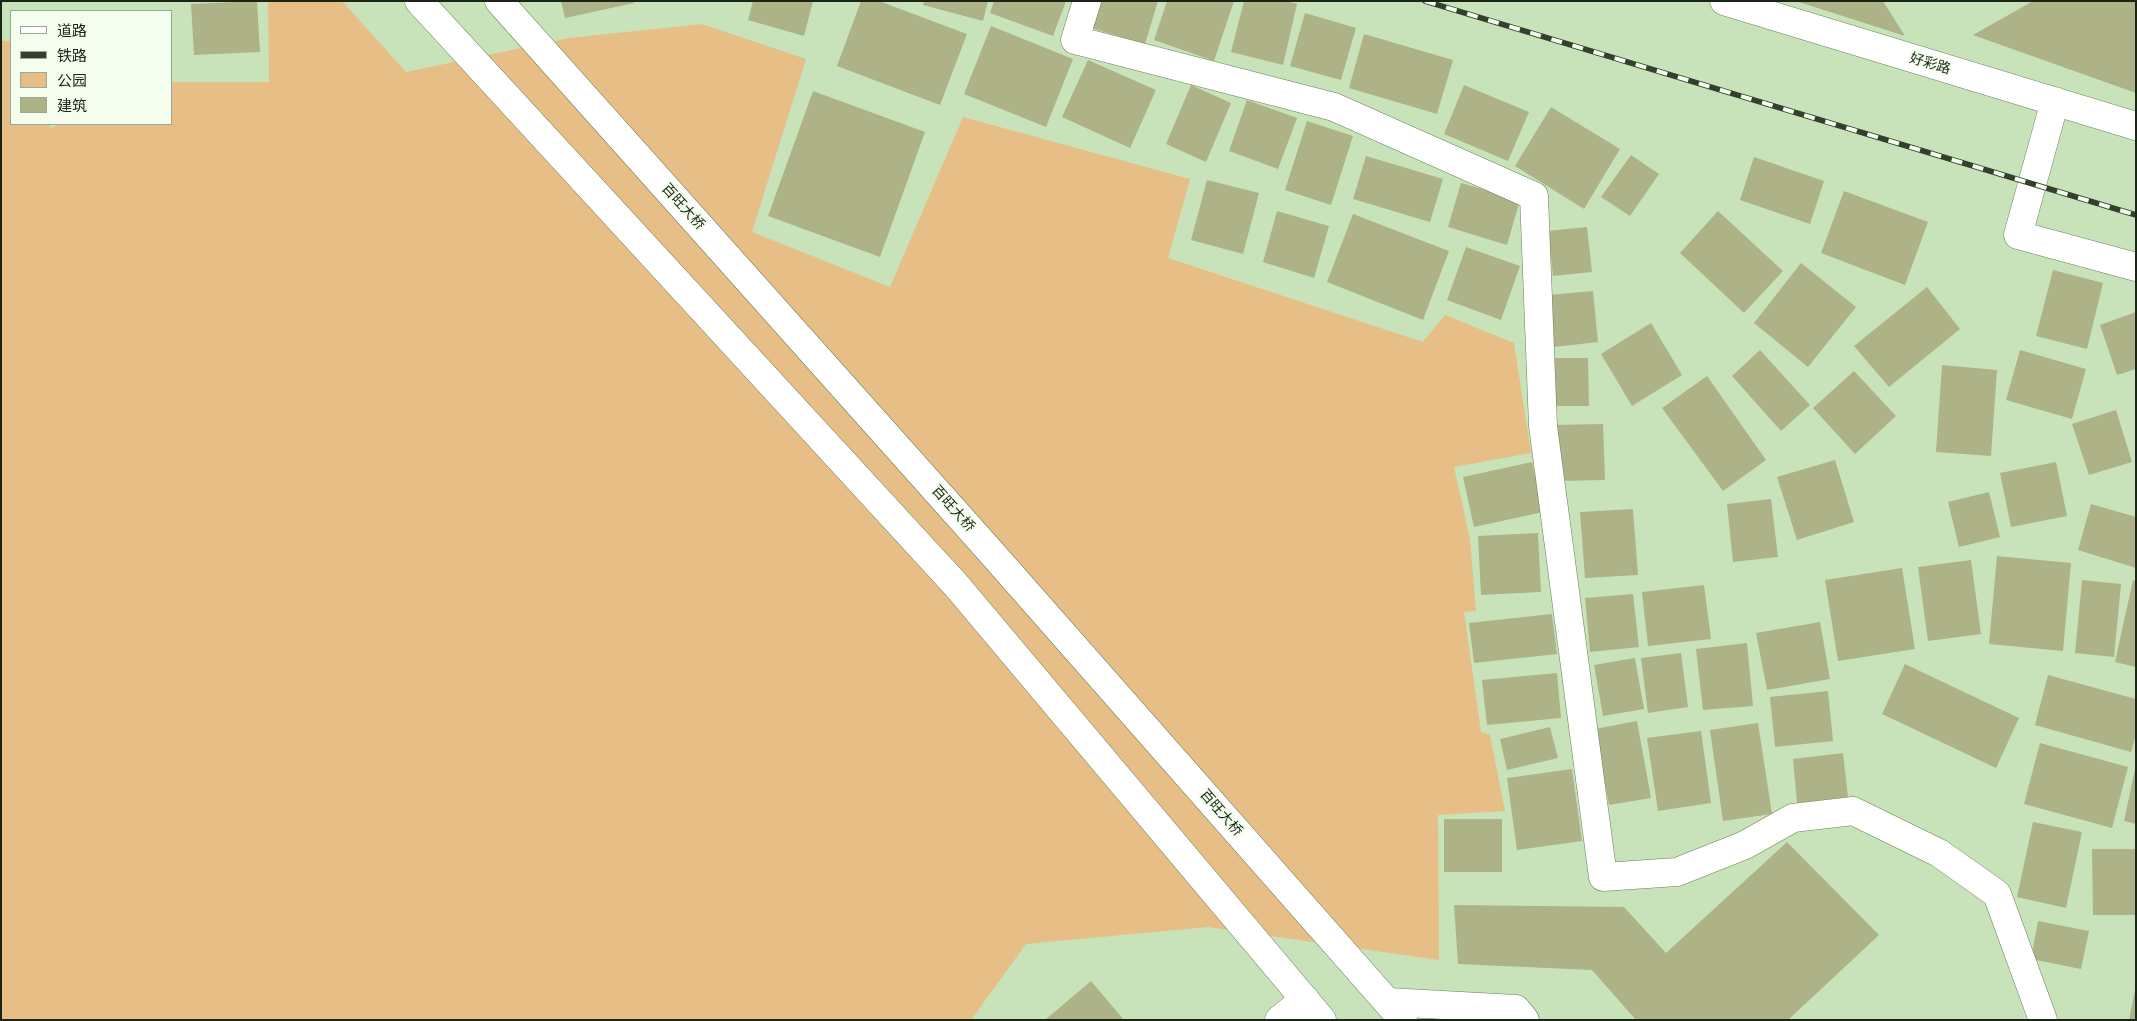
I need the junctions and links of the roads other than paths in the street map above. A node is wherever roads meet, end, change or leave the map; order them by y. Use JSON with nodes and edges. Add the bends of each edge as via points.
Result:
{"nodes":[{"id":1,"x":419,"y":1,"type":"edge"},
{"id":2,"x":499,"y":1,"type":"edge"},
{"id":3,"x":1087,"y":1,"type":"edge"},
{"id":4,"x":1724,"y":1,"type":"edge"},
{"id":5,"x":2055,"y":101,"type":"junction"},
{"id":6,"x":2136,"y":126,"type":"edge"},
{"id":7,"x":2136,"y":267,"type":"edge"},
{"id":8,"x":1313,"y":1010,"type":"edge"},
{"id":9,"x":1396,"y":1011,"type":"edge"},
{"id":10,"x":1279,"y":1020,"type":"edge"},
{"id":11,"x":1525,"y":1020,"type":"edge"},
{"id":12,"x":2043,"y":1020,"type":"edge"}],
"edges":[{"from":1,"to":8,"type":"main road","via":[[956,586]]},
{"from":2,"to":9,"type":"main road","name":"百旺大桥"},
{"from":3,"to":12,"type":"main road","via":[[1075,40],[1334,107],[1534,196],[1543,426],[1603,877],[1677,872],[1745,845],[1793,818],[1853,811],[1939,853],[1997,894]]},
{"from":4,"to":5,"type":"main road","name":"好彩路"},
{"from":5,"to":6,"type":"main road","name":"好彩路"},
{"from":5,"to":7,"type":"main road","via":[[2018,235]]},
{"from":8,"to":10,"type":"main road"},
{"from":9,"to":11,"type":"main road","via":[[1516,1009]]}]}
